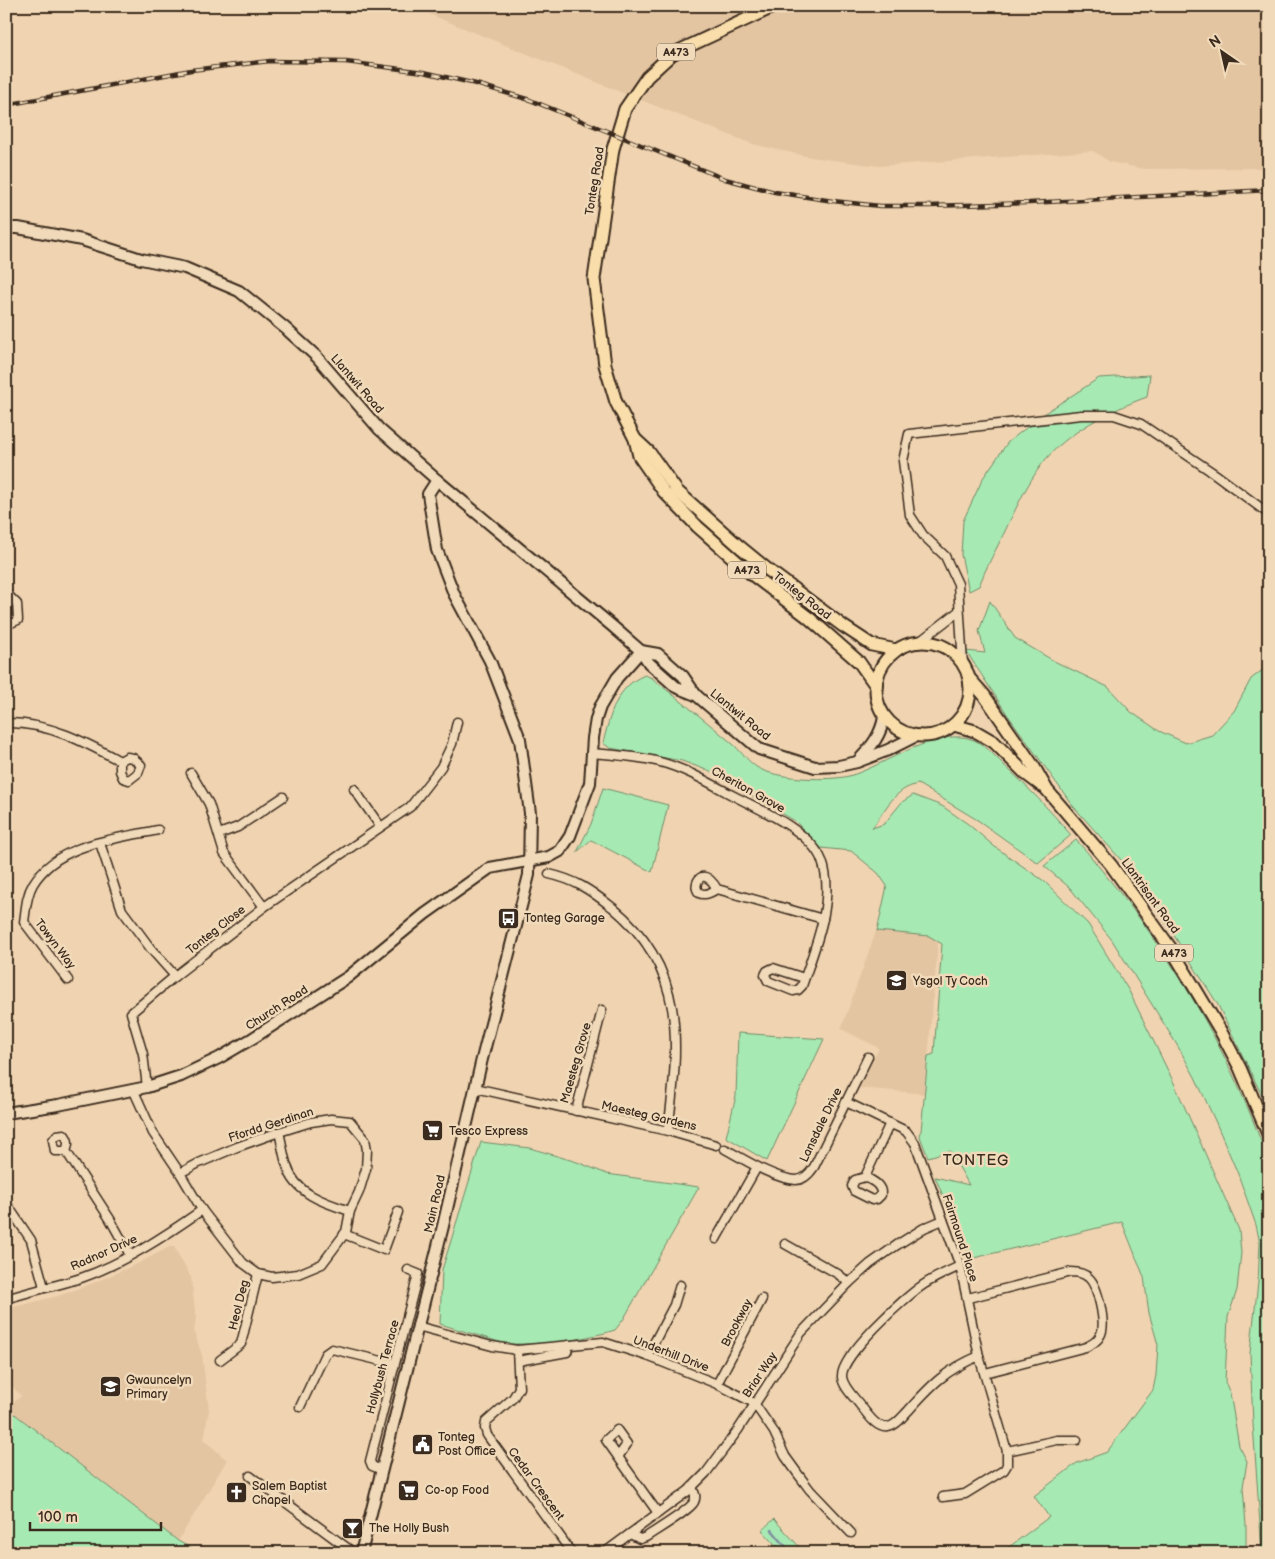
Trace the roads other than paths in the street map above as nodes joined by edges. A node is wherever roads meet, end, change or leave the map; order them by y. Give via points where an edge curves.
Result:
1 (775, 6) edge
2 (6, 228) edge
3 (635, 439) junction
4 (437, 480) junction
5 (1269, 514) edge
6 (6, 594) edge
7 (959, 611) junction
8 (6, 626) edge
9 (919, 642) junction
10 (896, 650) junction
11 (641, 651) junction
12 (963, 665) junction
13 (969, 678) junction
14 (876, 686) junction
15 (884, 717) junction
16 (457, 722) dead end
17 (6, 723) edge
18 (954, 724) junction
19 (916, 736) junction
20 (592, 753) junction
21 (120, 761) dead end
22 (856, 762) junction
23 (191, 773) dead end
24 (354, 788) dead end
25 (1047, 790) junction
26 (283, 796) dead end
27 (380, 826) junction
28 (158, 830) dead end
29 (219, 834) junction
30 (100, 842) junction
31 (530, 861) junction
32 (549, 874) dead end
33 (717, 889) dead end
34 (264, 907) junction
35 (823, 919) junction
36 (175, 976) junction
37 (804, 978) junction
38 (68, 980) dead end
39 (602, 1010) dead end
40 (868, 1056) dead end
41 (147, 1087) junction
42 (475, 1088) junction
43 (133, 1090) junction
44 (846, 1102) junction
45 (576, 1111) junction
46 (6, 1113) edge
47 (890, 1123) junction
48 (668, 1131) junction
49 (279, 1132) junction
50 (1269, 1136) edge
51 (716, 1144) dead end
52 (725, 1149) dead end
53 (66, 1151) dead end
54 (757, 1167) junction
55 (180, 1173) junction
56 (865, 1177) dead end
57 (6, 1203) edge
58 (202, 1210) junction
59 (350, 1211) junction
60 (398, 1212) dead end
61 (944, 1220) junction
62 (344, 1234) junction
63 (716, 1239) dead end
64 (785, 1244) dead end
65 (130, 1255) junction
66 (960, 1266) junction
67 (408, 1270) dead end
68 (258, 1274) junction
69 (849, 1283) junction
70 (680, 1286) dead end
71 (44, 1287) junction
72 (968, 1298) junction
73 (6, 1299) edge
74 (762, 1300) dead end
75 (417, 1326) junction
76 (569, 1345) junction
77 (517, 1350) junction
78 (647, 1356) junction
79 (979, 1356) junction
80 (220, 1360) dead end
81 (518, 1361) junction
82 (394, 1364) junction
83 (984, 1372) junction
84 (718, 1384) junction
85 (754, 1403) junction
86 (300, 1407) dead end
87 (1077, 1440) dead end
88 (1007, 1452) junction
89 (618, 1458) dead end
90 (382, 1470) junction
91 (250, 1476) dead end
92 (692, 1487) junction
93 (943, 1497) dead end
94 (658, 1513) junction
95 (851, 1533) dead end
96 (630, 1534) junction
97 (354, 1553) edge
98 (361, 1553) edge
99 (572, 1553) edge
100 (604, 1553) edge

1 - 3 main road, Tonteg Road / A473 via 672,54 647,77 625,109 613,149 594,279 605,365 616,402
2 - 4 main road, Llantwit Road via 82,240 185,268 239,291 317,357 379,429
3 - 10 main road, Tonteg Road / A473 via 649,452 677,491 760,564 872,645
3 - 14 main road, Tonteg Road / A473 via 639,456 664,492 698,527 750,573 809,618 858,662
4 - 11 main road, Llantwit Road
4 - 31 main road, Main Road via 428,494 437,550 454,594 490,661 520,739 530,813
5 - 7 street via 1142,424 1114,415 1082,415 909,434 903,460 910,516 923,535 945,556 958,584
6 - 8 street via 16,604 18,620
7 - 9 street
7 - 12 street
9 - 10 main road
9 - 12 main road via 943,646
10 - 14 main road via 879,672
11 - 20 main road via 617,678 600,707
11 - 22 main road, Llantwit Road via 658,654 683,676 696,695 759,750 815,767
12 - 13 main road
13 - 18 main road via 968,703
13 - 25 main road, Llantrisant Road / A473 via 984,695
14 - 15 main road via 876,697
15 - 19 main road via 898,730
15 - 22 main road via 873,745
16 - 27 street, Tonteg Close via 452,744 441,766 410,807
17 - 21 street via 41,726
18 - 19 main road via 937,734
18 - 25 main road, Llantrisant Road / A473 via 994,742
19 - 22 main road, Llantwit Road
20 - 31 main road via 590,783 570,836 560,850
20 - 35 street, Cheriton Grove via 649,759 686,770 784,822 810,843 822,862 826,891
23 - 29 street via 210,804
24 - 27 street
25 - 50 main road, Llantrisant Road / A473 via 1112,865 1172,950 1240,1068
26 - 29 street via 238,827
27 - 34 street, Tonteg Close
28 - 30 street, Towyn Way
29 - 34 street via 224,853
30 - 36 street via 122,910 150,949
30 - 38 street, Towyn Way via 69,852 55,861 32,885 27,900 24,922
31 - 41 main road, Church Road via 490,868 425,914 348,977 253,1038 181,1076
31 - 42 main road, Main Road
32 - 48 street via 566,878 591,891 619,913 638,932 666,980 672,1010 675,1065
33 - 35 street
34 - 36 street, Tonteg Close
35 - 37 street, Cheriton Grove
36 - 41 street, Tonteg Close via 131,1013
37 - 37 street via 773,968 765,975 768,981 792,991 800,988
39 - 45 street, Maesteg Grove
40 - 44 street, Lansdale Drive
41 - 43 main road, Church Road
42 - 45 street, Maesteg Grove
42 - 75 main road, Main Road
43 - 46 main road, Church Road
43 - 55 street via 153,1133
44 - 47 street, Fairmound Place
44 - 54 street, Lansdale Drive via 814,1167 804,1178 788,1178
45 - 48 street, Maesteg Gardens
47 - 56 street
47 - 61 street, Fairmound Place via 912,1136
48 - 51 street, Maesteg Gardens
49 - 55 street, Ffordd Gerdinan
49 - 59 street via 287,1168 299,1188
49 - 59 street, Ffordd Gerdinan via 311,1122 350,1121 365,1139 367,1150 366,1168
52 - 54 street, Lansdale Drive
53 - 65 street
54 - 63 street
55 - 58 street
57 - 71 street via 31,1240
58 - 65 street, Radnor Drive via 172,1232
58 - 68 street via 243,1263
59 - 62 street, Ffordd Gerdinan
60 - 62 street via 384,1250
61 - 66 street, Fairmound Place
61 - 69 street, Briar Way via 897,1245
62 - 68 street, Ffordd Gerdinan via 322,1264 298,1274 272,1277
64 - 69 street
65 - 71 street, Radnor Drive via 81,1278
66 - 72 street, Fairmound Place
66 - 79 street via 922,1286 886,1316 849,1358 842,1378 845,1387 875,1422 886,1428 900,1420 944,1374
67 - 82 street, Hollybush Terrace via 418,1274
68 - 80 street, Heol Deg via 241,1344
69 - 85 street, Briar Way via 801,1333
70 - 78 street via 674,1305
71 - 73 street, Radnor Drive
72 - 79 street, Fairmound Place
72 - 83 street via 1071,1272 1090,1278 1096,1288 1103,1326 1094,1343
74 - 84 street, Brookway
75 - 77 street, Underhill Drive
75 - 90 main road, Main Road
76 - 77 street, Underhill Drive
76 - 78 street, Underhill Drive via 603,1342
76 - 81 street via 568,1352
77 - 81 street, Cedar Crescent
78 - 84 street, Underhill Drive
79 - 83 street, Fairmound Place
81 - 99 street, Cedar Crescent via 519,1388 513,1398 486,1422 485,1428
82 - 86 street via 332,1349 326,1354
82 - 90 street, Hollybush Terrace via 370,1461 372,1466
83 - 88 street, Fairmound Place
84 - 85 street, Underhill Drive
85 - 92 street, Briar Way via 738,1430
85 - 95 street, Underhill Drive via 806,1485
87 - 88 street via 1057,1440
88 - 93 street via 1004,1470 965,1494
89 - 94 street
90 - 98 main road, Main Road
91 - 97 street
92 - 94 street, Briar Way
92 - 96 street via 695,1501 688,1508 646,1537
94 - 96 street, Briar Way
96 - 100 street, Briar Way

